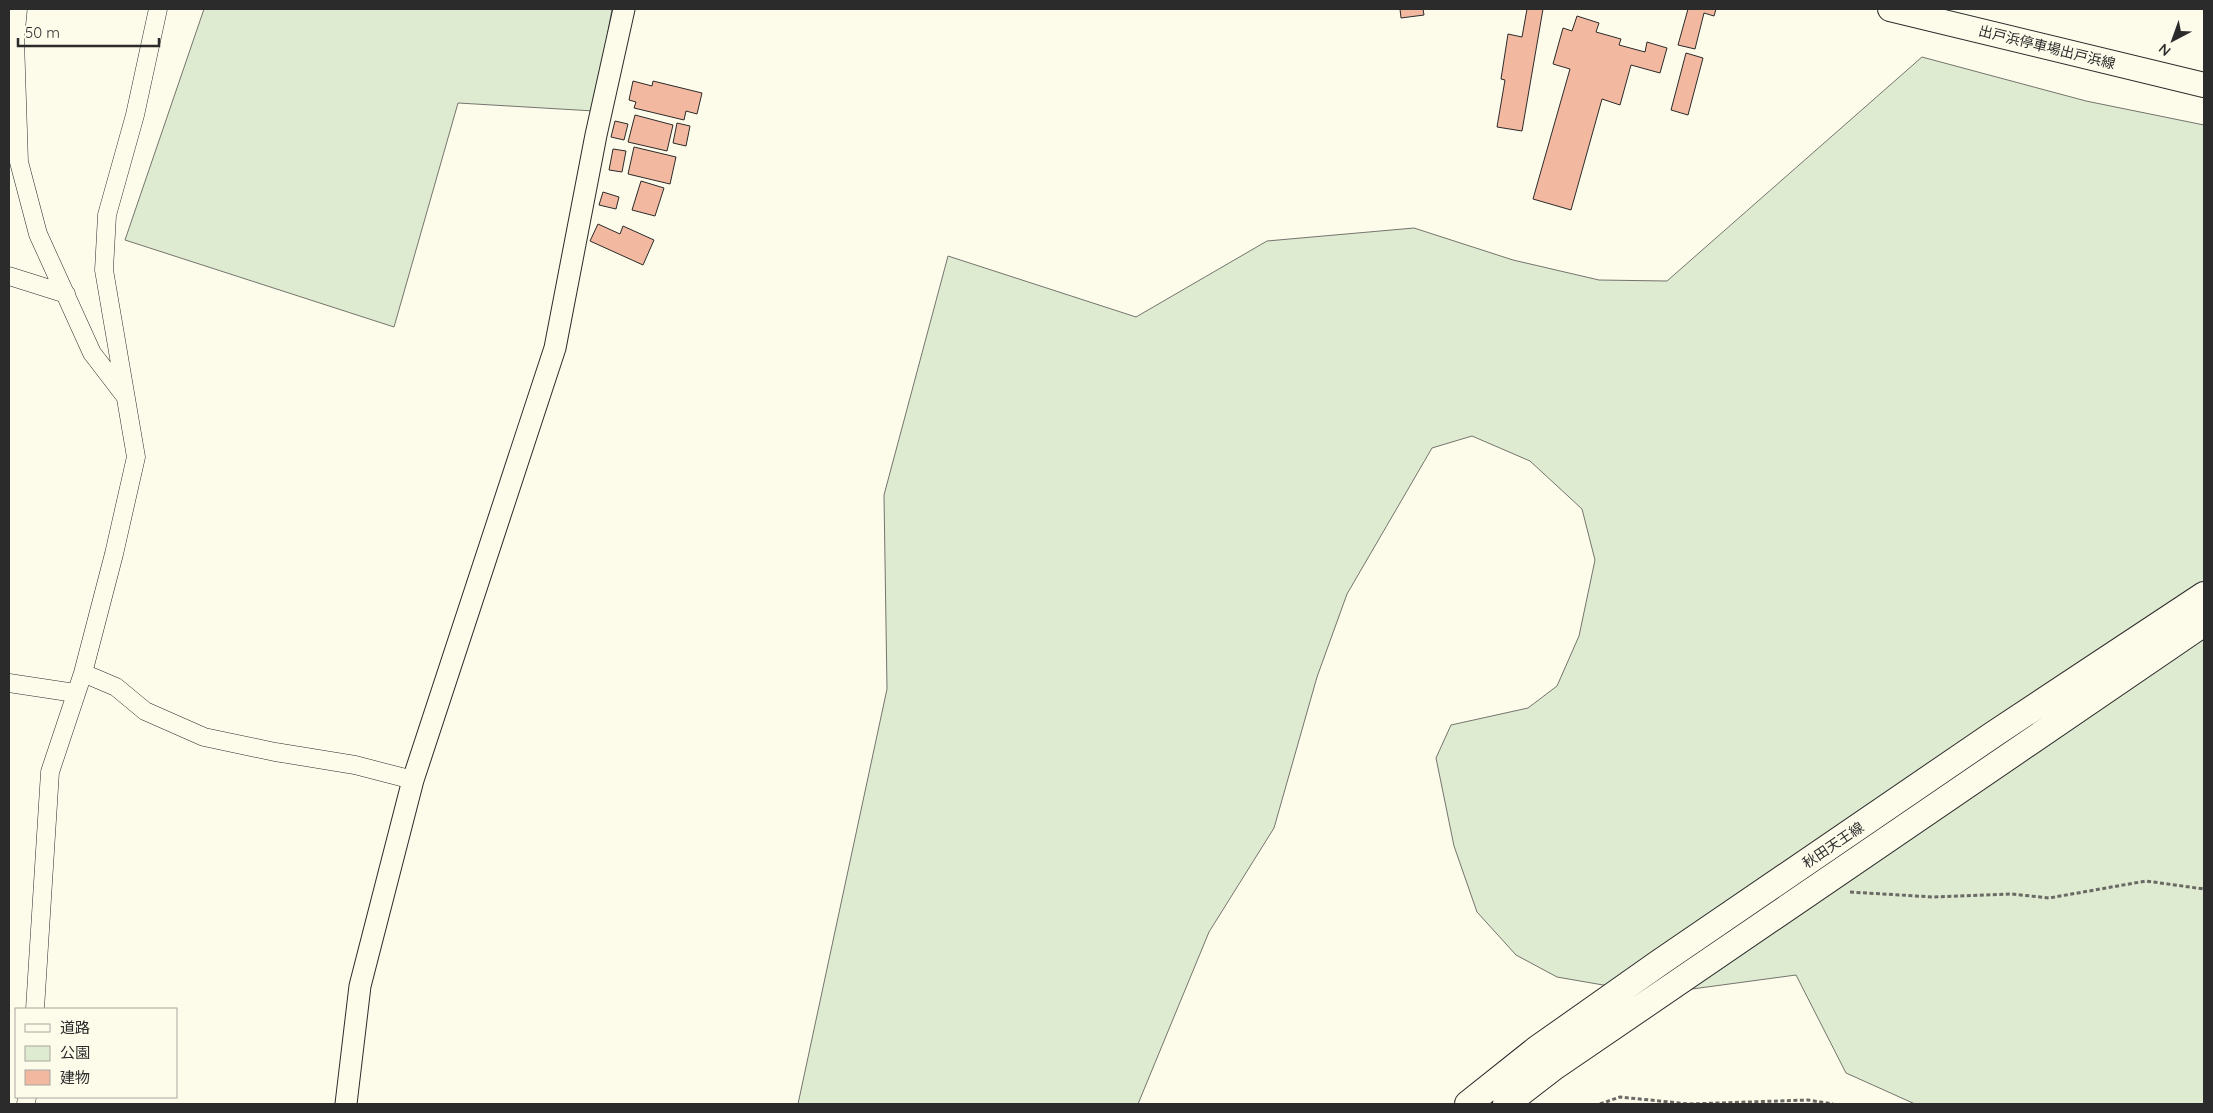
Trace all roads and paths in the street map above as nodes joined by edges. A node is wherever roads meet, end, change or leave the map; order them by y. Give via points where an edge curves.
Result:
1 (18, 9) edge
2 (158, 9) edge
3 (624, 9) edge
4 (1890, 9) edge
5 (2204, 85) edge
6 (9, 276) edge
7 (66, 294) junction
8 (126, 399) junction
9 (2204, 595) edge
10 (2204, 623) edge
11 (83, 673) junction
12 (9, 683) edge
13 (75, 693) junction
14 (413, 780) junction
15 (1825, 881) junction
16 (2204, 889) edge
17 (35, 1008) edge
18 (346, 1104) edge
19 (1468, 1104) edge
20 (1506, 1104) edge
21 (1600, 1104) edge
22 (1833, 1104) edge

1 - 7 street via 15,40 19,162 38,234
2 - 8 street via 135,115 107,215 104,270
3 - 14 street via 555,348
4 - 5 main road, 出戸浜停車場出戸浜線
6 - 7 street
7 - 8 street via 92,353
8 - 11 street via 136,457
9 - 19 main road, 秋田天王線 via 1994,734 1537,1048
10 - 15 main road, 秋田天王線
11 - 13 street
11 - 14 street via 116,687 145,711 204,737 355,764
12 - 13 street
13 - 17 street via 50,772
14 - 18 street via 360,986
15 - 16 path via 1847,891 1933,897 2012,894 2049,898 2146,881
15 - 20 main road, 秋田天王線 via 1554,1067
21 - 22 path via 1620,1097 1689,1104 1808,1100

